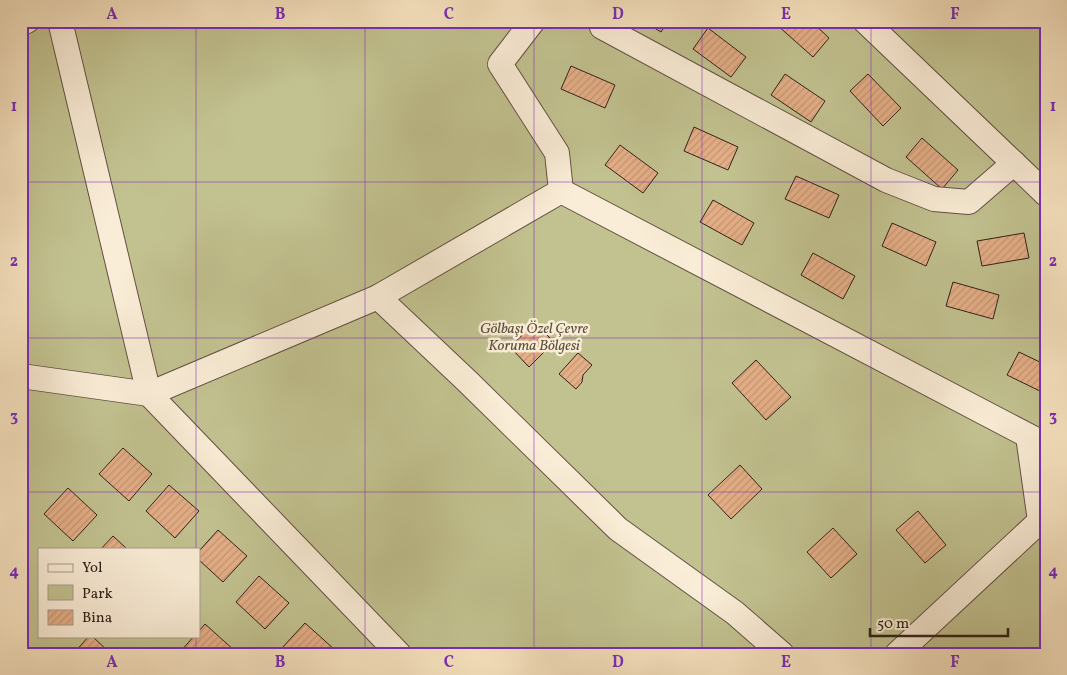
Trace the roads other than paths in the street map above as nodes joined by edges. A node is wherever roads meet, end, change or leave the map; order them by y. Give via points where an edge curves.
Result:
1 (27, 21) edge
2 (60, 21) edge
3 (533, 21) edge
4 (865, 21) edge
5 (21, 22) edge
6 (602, 27) dead end
7 (1014, 163) junction
8 (560, 191) junction
9 (1046, 194) edge
10 (378, 298) junction
11 (21, 376) edge
12 (149, 394) junction
13 (1037, 440) edge
14 (399, 654) edge
15 (782, 654) edge
16 (897, 654) edge

1 - 5 street
2 - 12 street
3 - 8 street via 500,64 557,153
4 - 7 street
6 - 7 street via 886,180 934,199 969,202
7 - 9 street
8 - 10 street
8 - 13 street
10 - 12 street
10 - 15 street via 618,529 735,613
11 - 12 street
12 - 14 street
13 - 16 street via 1040,521

